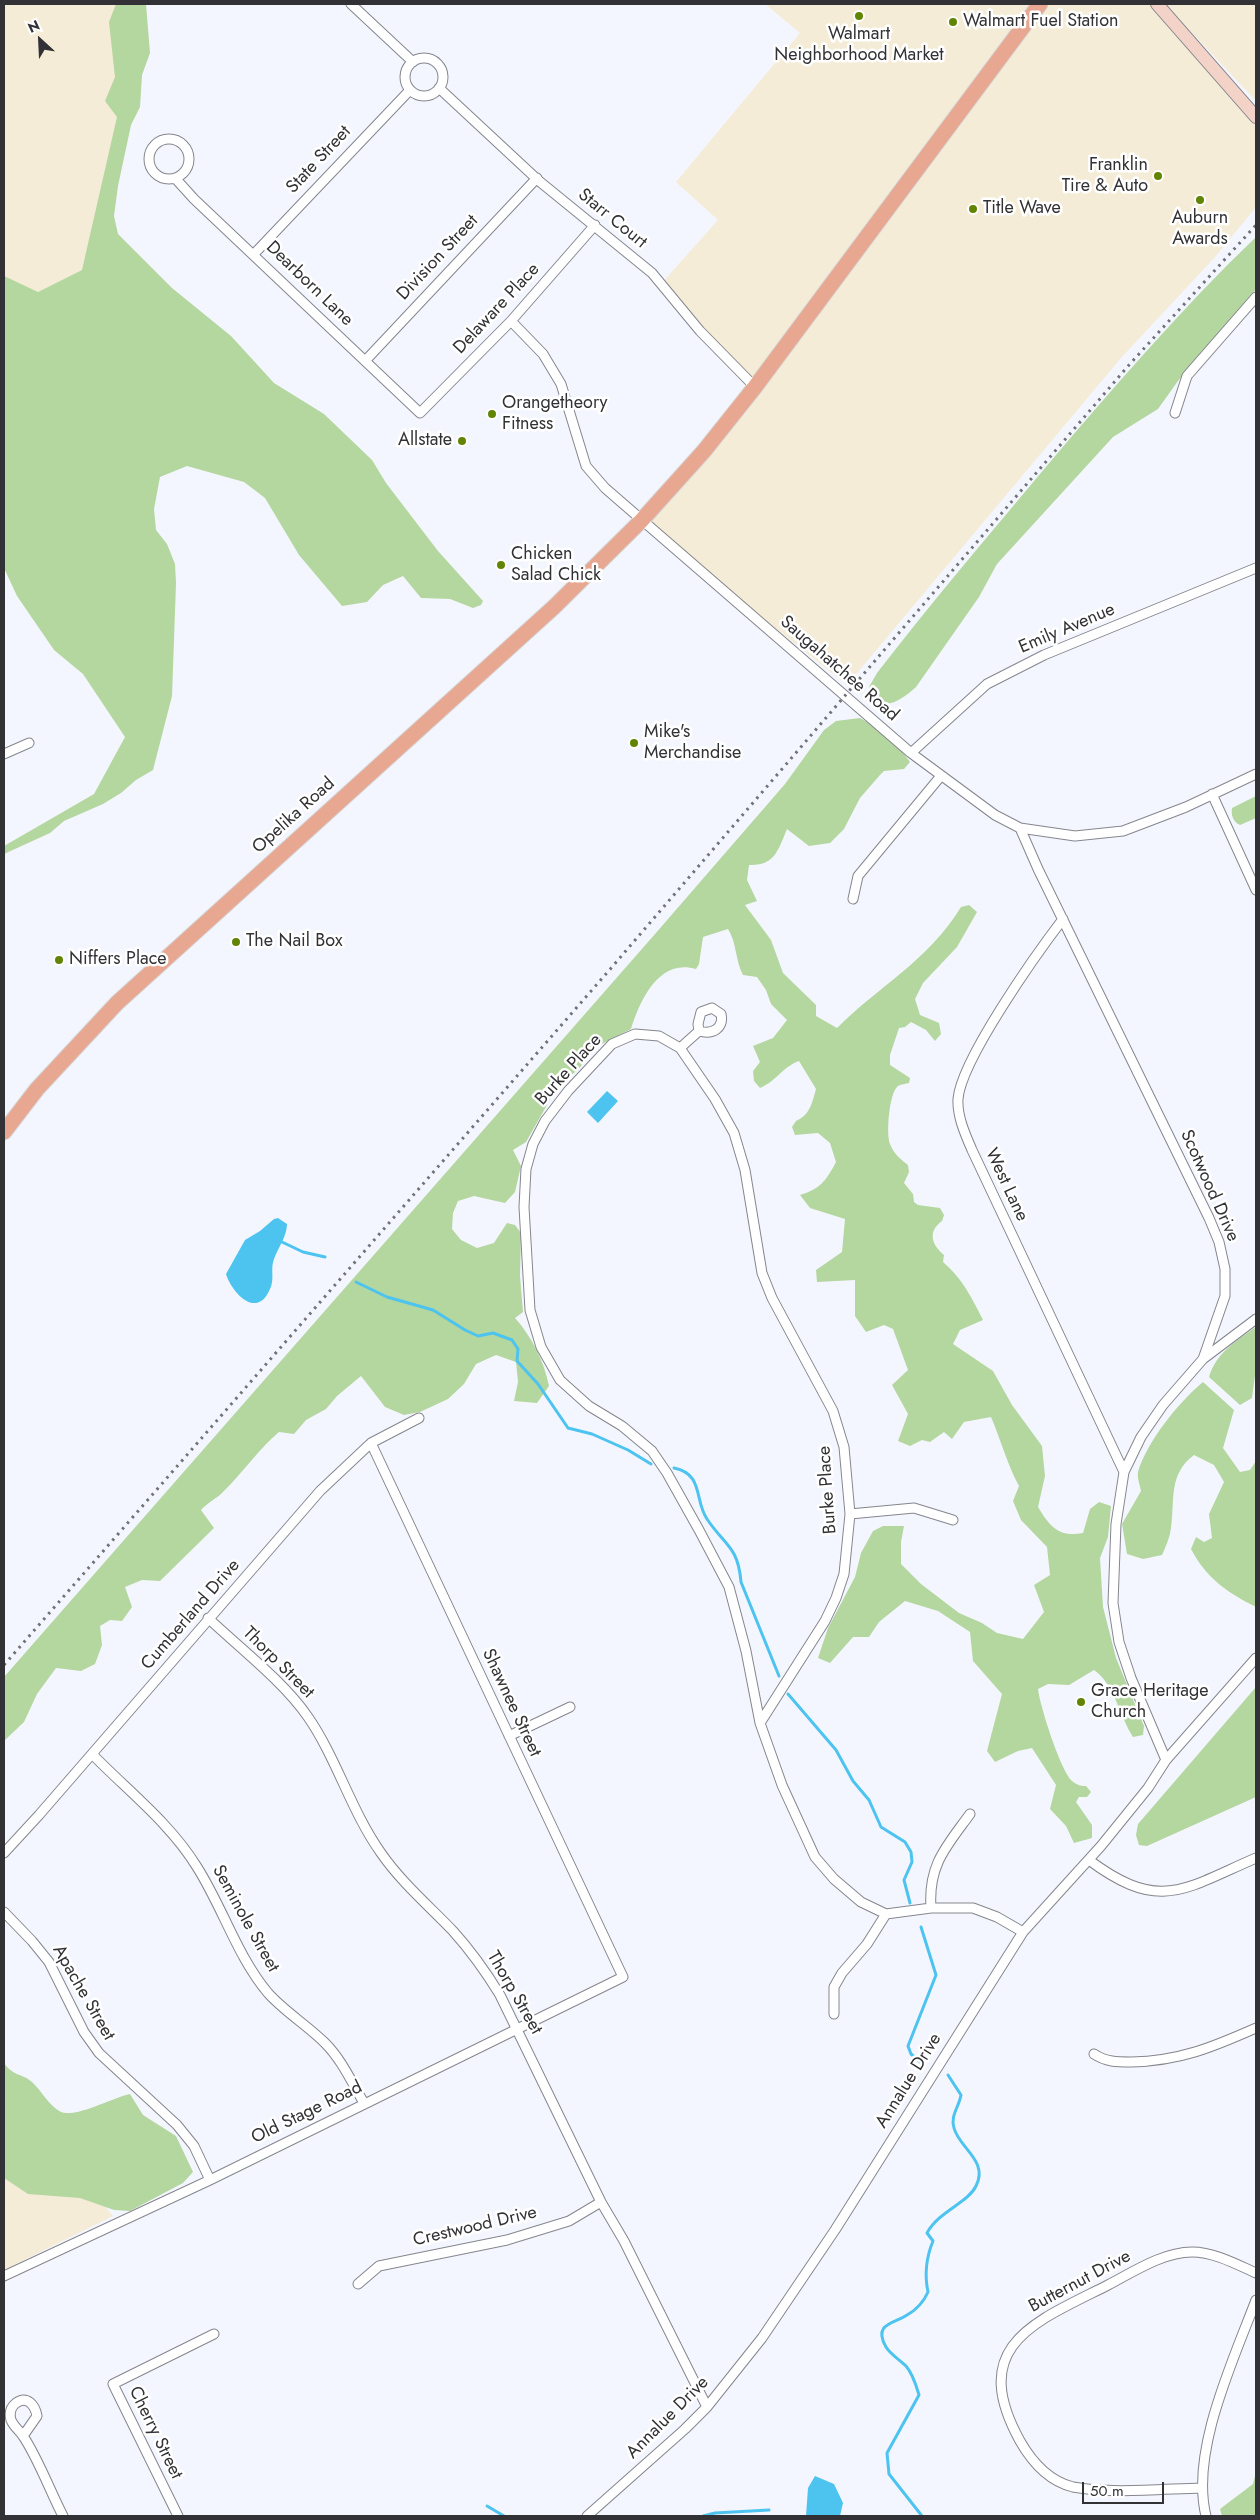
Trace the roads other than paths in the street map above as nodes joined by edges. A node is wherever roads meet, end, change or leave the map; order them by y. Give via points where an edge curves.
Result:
1 (351, 4) edge
2 (1040, 4) edge
3 (1157, 4) edge
4 (412, 62) junction
5 (439, 88) junction
6 (410, 90) junction
7 (1256, 117) edge
8 (176, 178) junction
9 (537, 178) junction
10 (595, 226) junction
11 (254, 254) junction
12 (1256, 297) edge
13 (511, 321) junction
14 (365, 361) junction
15 (755, 386) junction
16 (420, 413) joint
17 (1175, 413) dead end
18 (641, 521) junction
19 (1256, 568) edge
20 (29, 743) dead end
21 (911, 753) junction
22 (4, 754) edge
23 (1256, 774) edge
24 (940, 777) junction
25 (1212, 794) junction
26 (1020, 828) junction
27 (1256, 890) edge
28 (853, 899) dead end
29 (1063, 919) junction
30 (700, 1031) dead end
31 (680, 1048) junction
32 (4, 1132) edge
33 (1256, 1319) edge
34 (1203, 1359) junction
35 (419, 1418) dead end
36 (370, 1443) junction
37 (1124, 1472) junction
38 (850, 1514) junction
39 (953, 1520) dead end
40 (208, 1618) junction
41 (1256, 1658) edge
42 (570, 1706) dead end
43 (760, 1723) junction
44 (509, 1736) junction
45 (92, 1754) junction
46 (1166, 1760) junction
47 (970, 1814) dead end
48 (4, 1853) edge
49 (1256, 1858) edge
50 (1089, 1860) junction
51 (931, 1908) junction
52 (4, 1912) edge
53 (886, 1914) junction
54 (1023, 1932) junction
55 (624, 1977) joint
56 (834, 2014) dead end
57 (1256, 2028) edge
58 (517, 2030) junction
59 (1094, 2054) dead end
60 (364, 2103) junction
61 (210, 2180) junction
62 (601, 2202) junction
63 (1256, 2273) edge
64 (4, 2276) edge
65 (358, 2284) dead end
66 (1256, 2300) edge
67 (214, 2334) dead end
68 (707, 2407) junction
69 (23, 2436) dead end
70 (1201, 2488) junction
71 (62, 2516) edge
72 (178, 2516) edge
73 (586, 2516) edge
74 (1206, 2516) edge

1 - 4 street
2 - 15 main road, Opelika Road
3 - 7 main road
4 - 5 street via 422,58 437,63 443,78
4 - 6 street via 405,78
5 - 6 street via 425,96
5 - 9 street, Starr Court
6 - 11 street, State Street
8 - 8 street via 186,170 187,150 177,140 163,140 152,148 150,166 157,176
8 - 11 street, Dearborn Lane
9 - 10 street, Starr Court
9 - 14 street, Division Street
10 - 13 street, Delaware Place
10 - 15 street, Starr Court via 652,273 700,330
11 - 14 street, Dearborn Lane
12 - 17 street via 1187,376
13 - 16 street, Delaware Place
13 - 18 street, Saugahatchee Road via 543,354 561,384 586,466
14 - 16 street, Dearborn Lane
15 - 18 main road, Opelika Road via 704,451
18 - 21 street, Saugahatchee Road
18 - 32 main road, Opelika Road via 561,601 118,1003 56,1067
19 - 21 street, Emily Avenue via 1044,655 987,684
20 - 22 street
21 - 24 street, Saugahatchee Road
23 - 25 street, Saugahatchee Road
24 - 26 street, Saugahatchee Road
24 - 28 street via 858,876
25 - 26 street, Saugahatchee Road via 1156,820 1123,831 1075,836
25 - 27 street
26 - 29 street, Scotwood Drive
29 - 34 street, Scotwood Drive via 1219,1242 1226,1269 1225,1296
29 - 37 street, West Lane via 990,1028 964,1074 958,1099 962,1125 972,1150
30 - 31 street
31 - 38 street, Burke Place via 715,1099 739,1145 762,1274 833,1411 844,1448
31 - 43 street, Burke Place via 660,1036 647,1034 623,1038 612,1044 568,1090 544,1121 526,1169 524,1207 530,1310 541,1347 560,1380 589,1406 622,1426 652,1452 699,1530 729,1587
33 - 34 street
34 - 37 street, Scotwood Drive via 1163,1405 1141,1437
35 - 36 street, Cumberland Drive
36 - 40 street, Cumberland Drive via 320,1491
36 - 44 street, Shawnee Street
37 - 46 street, Scotwood Drive via 1113,1564 1114,1613 1119,1642 1131,1678
38 - 39 street via 914,1508
38 - 43 street, Burke Place via 844,1574 836,1598 825,1621
40 - 45 street, Cumberland Drive
40 - 58 street, Thorp Street via 308,1716 382,1854 475,1958 500,1995
41 - 46 street, Annalue Drive
42 - 44 street
43 - 53 street, Burke Place via 782,1785 815,1857 834,1879 862,1902
44 - 55 street, Shawnee Street
45 - 48 street, Cumberland Drive
45 - 60 street, Seminole Street via 176,1836 268,1993 326,2044
46 - 50 street, Annalue Drive via 1148,1788
47 - 51 street via 943,1851 932,1875
49 - 50 street via 1192,1886 1158,1892 1120,1882
50 - 54 street, Annalue Drive
51 - 53 street
51 - 54 street via 973,1908
52 - 61 street, Apache Street via 48,1962 99,2054 194,2146
53 - 56 street via 834,1987
54 - 68 street, Annalue Drive via 835,2230 762,2338
55 - 58 street, Old Stage Road
57 - 59 street via 1198,2053 1172,2059 1111,2062
58 - 60 street, Old Stage Road
58 - 62 street, Thorp Street
60 - 61 street, Old Stage Road
61 - 64 street, Old Stage Road
62 - 65 street, Crestwood Drive via 569,2221 507,2240 379,2266
62 - 68 street, Thorp Street via 624,2241
63 - 70 street, Butternut Drive via 1210,2255 1180,2253 1144,2266 1040,2319 1019,2336 1002,2367 1002,2392 1016,2431 1031,2460 1049,2477 1072,2486 1110,2489
66 - 70 street via 1209,2434
67 - 72 street, Cherry Street via 113,2384
68 - 73 street, Annalue Drive
69 - 71 street
70 - 74 street

